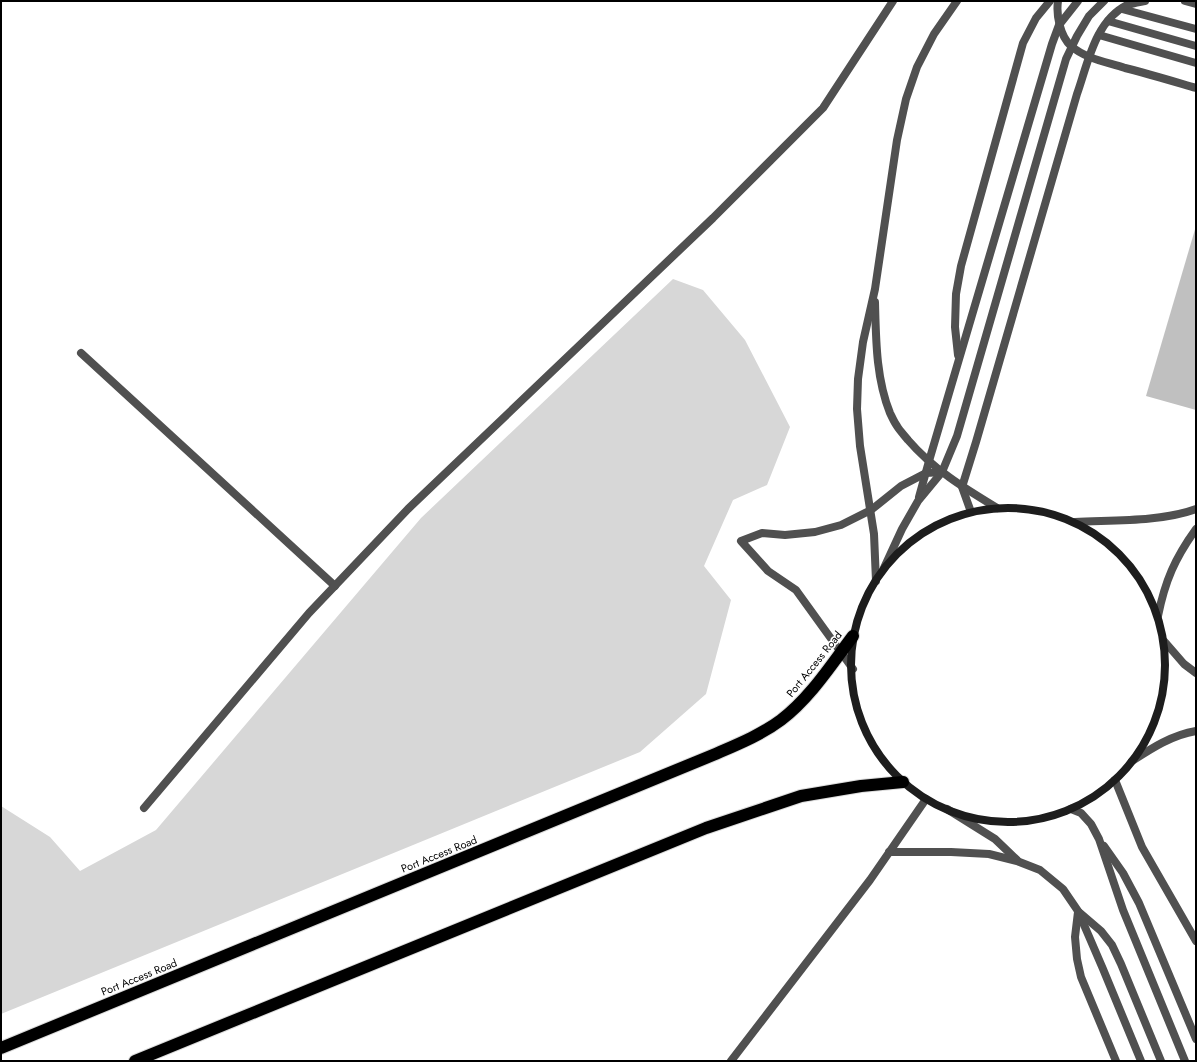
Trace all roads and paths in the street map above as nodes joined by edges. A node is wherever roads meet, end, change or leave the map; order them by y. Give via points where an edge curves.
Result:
1 (893, 1) edge
2 (957, 1) edge
3 (1050, 1) edge
4 (1058, 1) edge
5 (1078, 1) edge
6 (1104, 1) edge
7 (1145, 1) edge
8 (1185, 1) edge
9 (1196, 4) edge
10 (1122, 9) junction
11 (1108, 21) junction
12 (1059, 25) junction
13 (1196, 30) edge
14 (1099, 35) junction
15 (1196, 46) edge
16 (1072, 47) junction
17 (1090, 57) junction
18 (1196, 63) edge
19 (1196, 88) edge
20 (875, 289) junction
21 (81, 353) dead end
22 (959, 360) junction
23 (929, 461) junction
24 (942, 472) junction
25 (926, 473) junction
26 (962, 487) junction
27 (918, 501) junction
28 (997, 508) junction
29 (1196, 509) edge
30 (871, 510) junction
31 (972, 512) junction
32 (1075, 522) junction
33 (1196, 529) edge
34 (884, 568) junction
35 (876, 581) junction
36 (334, 586) junction
37 (1158, 616) junction
38 (853, 636) junction
39 (1164, 641) junction
40 (840, 652) junction
41 (853, 669) junction
42 (1196, 673) edge
43 (1196, 731) edge
44 (1182, 735) junction
45 (1196, 735) edge
46 (1132, 761) junction
47 (1115, 780) junction
48 (904, 782) junction
49 (926, 799) junction
50 (144, 808) dead end
51 (947, 809) junction
52 (1071, 809) junction
53 (1099, 839) junction
54 (889, 852) junction
55 (1017, 861) junction
56 (1078, 912) junction
57 (1196, 941) edge
58 (1196, 1039) edge
59 (1, 1048) edge
60 (135, 1061) edge
61 (731, 1061) edge
62 (1116, 1061) edge
63 (1141, 1061) edge
64 (1161, 1061) edge
65 (1185, 1061) edge

1 - 36 lane via 823,108 714,218 408,509
2 - 20 lane via 934,34 917,67 906,99 897,140
3 - 22 lane via 1036,18 1023,43 961,266 956,294 955,327
4 - 12 lane via 1056,8
5 - 12 lane
6 - 16 lane via 1089,16
7 - 10 lane
8 - 9 lane
10 - 11 lane
10 - 13 lane
11 - 14 lane
11 - 15 lane
12 - 16 lane via 1065,40
12 - 22 lane
14 - 17 lane
14 - 18 lane
16 - 17 lane
16 - 24 lane via 1057,88 957,436
17 - 19 lane
17 - 26 lane
20 - 23 lane via 876,343 884,398 896,426
20 - 30 lane via 863,342 857,409 860,446
21 - 36 lane
22 - 23 lane
23 - 24 lane
23 - 25 lane
24 - 25 lane
24 - 26 lane
24 - 27 lane
25 - 27 lane
25 - 30 lane via 901,486
26 - 28 lane
26 - 31 lane
27 - 34 lane
28 - 31 street
28 - 32 street via 1037,510
29 - 32 lane via 1164,517
30 - 35 lane
30 - 40 lane via 841,525 815,532 785,535 762,533 741,541 768,572 796,590
31 - 34 street via 938,524 909,543
32 - 37 street via 1116,550 1140,578
33 - 37 lane via 1171,570
34 - 35 street
35 - 38 street via 864,600
36 - 50 lane
37 - 39 street
38 - 40 highway, Port Access Road
38 - 41 street
39 - 42 lane via 1184,664
39 - 46 street via 1165,684 1154,725
40 - 41 lane
40 - 59 highway, Port Access Road via 799,705 754,737
41 - 48 street via 852,689 870,740
43 - 44 lane
44 - 45 lane
44 - 46 lane via 1155,746
46 - 47 street
47 - 52 street
47 - 57 lane via 1142,847
48 - 49 street
48 - 60 highway via 801,796 706,828
49 - 51 street
49 - 54 lane
51 - 52 street via 988,820 1030,820
51 - 55 lane via 995,839
52 - 53 lane via 1081,813
53 - 58 lane via 1123,873 1139,903
53 - 65 lane via 1123,910
54 - 55 lane via 989,854
54 - 61 lane
55 - 56 lane via 1040,870 1063,889
56 - 62 lane via 1075,937 1081,977
56 - 63 lane
56 - 64 lane via 1101,931 1112,945

